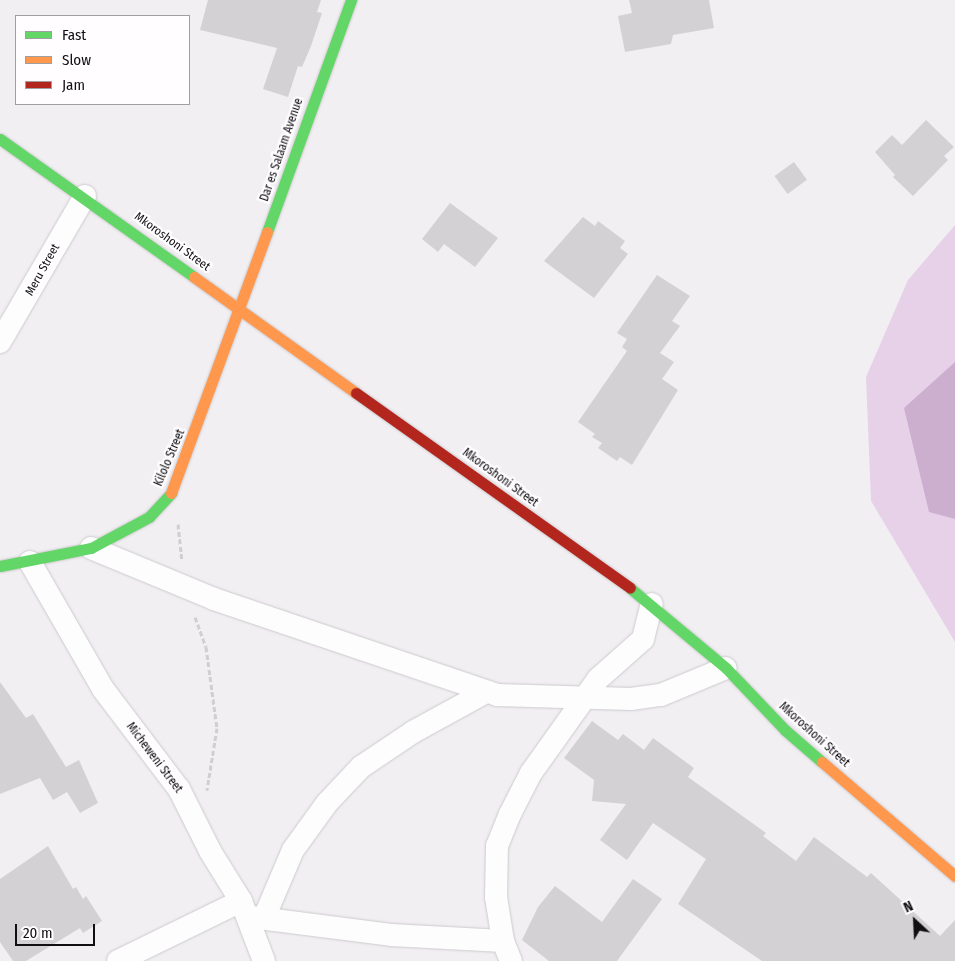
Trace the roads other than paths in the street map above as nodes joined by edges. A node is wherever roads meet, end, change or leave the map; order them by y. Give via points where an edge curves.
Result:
1 (351, 0) edge
2 (0, 139) edge
3 (85, 196) junction
4 (242, 309) junction
5 (0, 342) edge
6 (91, 548) junction
7 (30, 562) junction
8 (0, 566) edge
9 (652, 604) junction
10 (726, 668) junction
11 (486, 692) junction
12 (584, 699) junction
13 (955, 876) edge
14 (251, 912) junction
15 (507, 951) edge
16 (118, 961) edge
17 (264, 961) edge

1 - 4 street, Dar es Salaam Avenue
2 - 3 street, Mkoroshoni Street
3 - 4 street, Mkoroshoni Street
3 - 5 street, Meru Street
4 - 6 street, Kilolo Street via 175,488 149,518
4 - 9 street, Mkoroshoni Street
6 - 7 street, Kilolo Street
6 - 11 street via 184,588
7 - 8 street, Kilolo Street
7 - 14 street, Micheweni Street via 103,689 179,789 210,851
9 - 10 street, Mkoroshoni Street
9 - 12 street via 643,639 598,679
10 - 12 street via 661,695
10 - 13 street, Mkoroshoni Street via 785,730
11 - 12 street
11 - 14 street via 413,732 361,767 327,803
12 - 15 street via 531,773 497,846 496,897
14 - 15 street via 391,936
14 - 16 street
14 - 17 street, Micheweni Street

